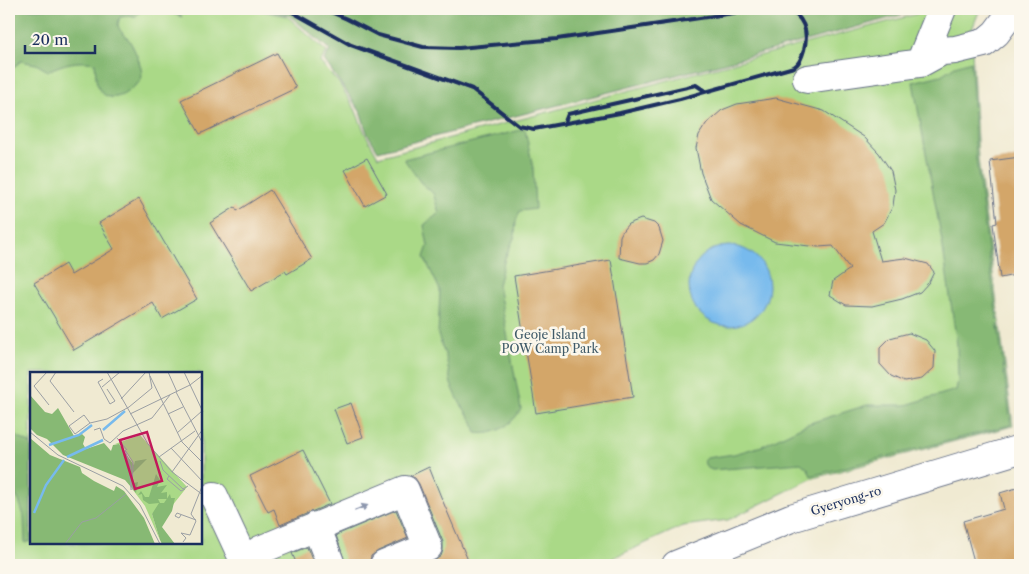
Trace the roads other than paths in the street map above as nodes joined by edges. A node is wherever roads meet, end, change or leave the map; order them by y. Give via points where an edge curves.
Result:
1 (942, 9) edge
2 (1019, 9) edge
3 (920, 63) junction
4 (807, 79) dead end
5 (1020, 449) edge
6 (214, 496) dead end
7 (316, 526) junction
8 (247, 565) edge
9 (332, 565) edge
10 (384, 565) edge
11 (676, 565) edge

1 - 3 street
2 - 3 street via 984,43 942,51
3 - 4 street
5 - 11 street, Gyeryong-ro via 791,518
6 - 8 street
7 - 8 street via 255,553
7 - 9 street
7 -> 10 street via 405,490 428,547

